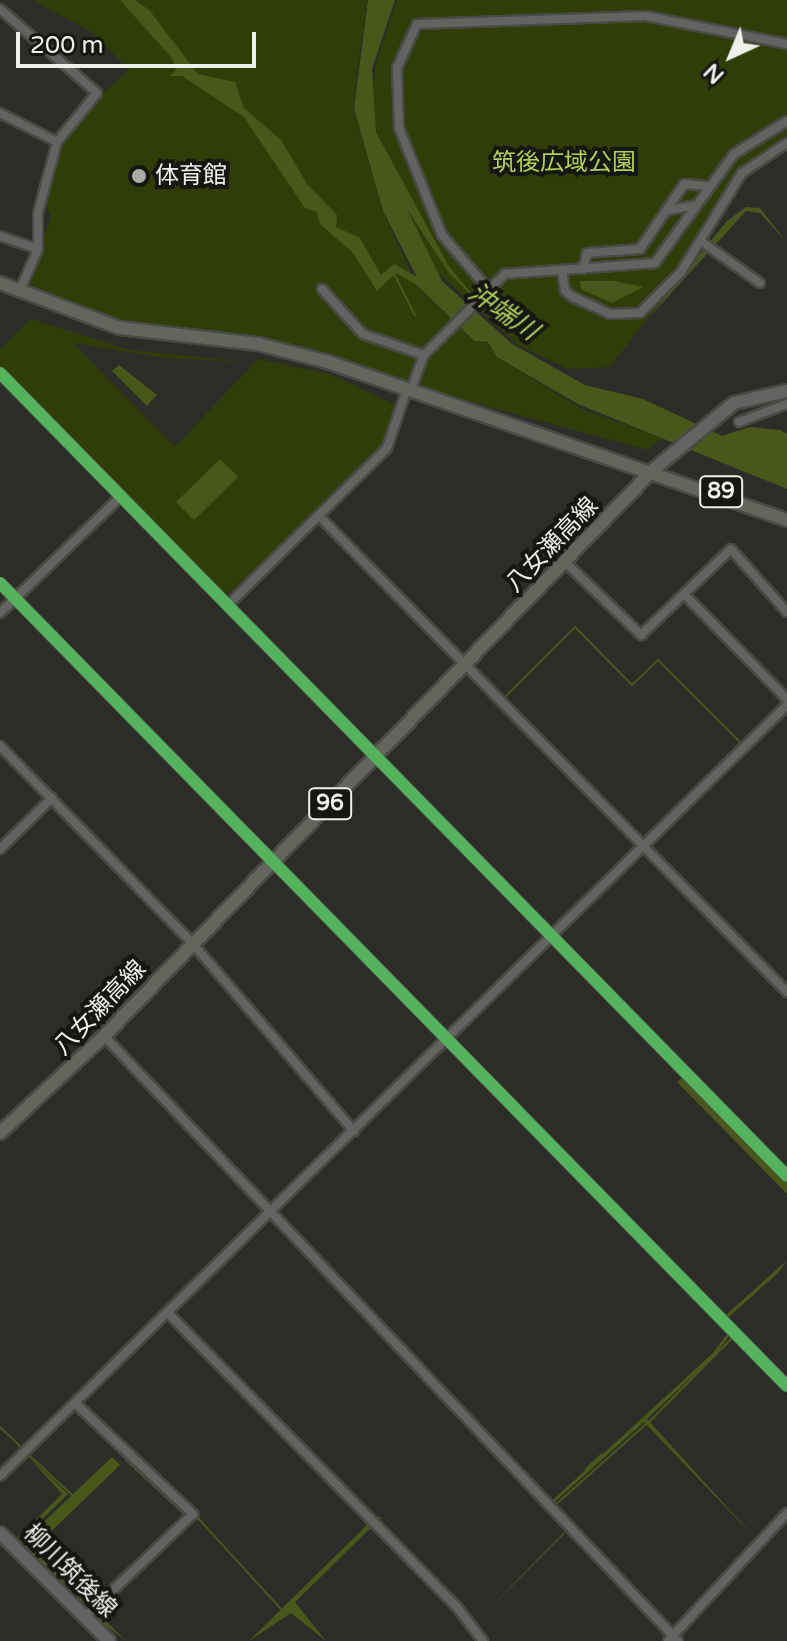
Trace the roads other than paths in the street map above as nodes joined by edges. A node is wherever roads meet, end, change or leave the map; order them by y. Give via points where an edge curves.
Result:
1 (0, 9) edge
2 (787, 44) edge
3 (0, 113) edge
4 (787, 121) edge
5 (57, 142) junction
6 (787, 143) edge
7 (709, 186) junction
8 (696, 205) junction
9 (668, 210) junction
10 (0, 236) edge
11 (651, 238) junction
12 (702, 242) junction
13 (38, 249) junction
14 (665, 253) junction
15 (583, 269) junction
16 (562, 270) junction
17 (0, 283) edge
18 (760, 283) dead end
19 (322, 289) dead end
20 (488, 289) junction
21 (20, 290) junction
22 (424, 355) junction
23 (0, 373) edge
24 (409, 389) junction
25 (781, 391) edge
26 (787, 403) edge
27 (739, 422) dead end
28 (653, 470) junction
29 (121, 496) junction
30 (319, 516) junction
31 (787, 520) edge
32 (567, 564) junction
33 (0, 583) edge
34 (684, 594) junction
35 (15, 598) junction
36 (228, 605) junction
37 (787, 612) edge
38 (0, 613) edge
39 (465, 665) junction
40 (787, 702) edge
41 (0, 746) edge
42 (377, 755) junction
43 (52, 798) junction
44 (644, 845) junction
45 (0, 849) edge
46 (274, 862) junction
47 (552, 936) junction
48 (193, 944) junction
49 (787, 992) edge
50 (104, 1036) junction
51 (448, 1038) junction
52 (6, 1121) edge
53 (354, 1131) junction
54 (0, 1133) edge
55 (787, 1176) edge
56 (269, 1215) junction
57 (168, 1313) junction
58 (787, 1386) edge
59 (76, 1404) junction
60 (0, 1476) edge
61 (787, 1513) edge
62 (0, 1533) edge
63 (85, 1617) junction
64 (673, 1639) edge
65 (109, 1641) edge
66 (483, 1641) edge

1 - 5 street via 97,93
2 - 20 street via 646,16 417,24 397,68 399,128 442,235
3 - 5 street
4 - 7 street via 734,154
5 - 13 street via 38,213
6 - 12 street via 742,173
7 - 8 street
7 - 9 street via 684,184
8 - 9 street
8 - 14 street
9 - 11 street
10 - 13 street
11 - 14 street
11 - 15 street via 631,252 587,253
12 - 16 street via 648,308 625,317 573,297 565,291
12 - 18 street
13 - 21 street
14 - 15 street via 645,267
15 - 16 street
16 - 20 street via 516,270
17 - 21 main road
19 - 22 street via 363,334
20 - 22 street
21 - 24 main road via 120,328 292,351
22 - 24 street
23 - 29 street
24 - 28 main road
24 - 30 street via 387,448
25 - 26 street
25 - 28 main road via 734,403
26 - 27 street
28 - 31 main road, 89
28 - 32 main road, 八女瀬高線 / 96
29 - 35 street
29 - 36 street
30 - 36 street
30 - 39 street
32 - 34 street via 641,635
32 - 39 main road, 八女瀬高線 / 96
33 - 35 street
34 - 37 street via 731,549
34 - 40 street
35 - 38 street
35 - 46 street
36 - 42 street
39 - 42 main road, 八女瀬高線 / 96
39 - 44 street
40 - 44 street
41 - 43 street
42 - 46 main road, 八女瀬高線 / 96
42 - 47 street
43 - 45 street
43 - 48 street
44 - 47 street
44 - 49 street
46 - 48 main road, 八女瀬高線 / 96
46 - 51 street
47 - 51 street
47 - 55 street
48 - 50 main road, 八女瀬高線 / 96
48 - 53 street
50 - 52 main road, 八女瀬高線 / 96
50 - 56 street
51 - 53 street
51 - 58 street
52 - 54 main road, 八女瀬高線 / 96
53 - 56 street
56 - 57 street
56 - 64 street
57 - 59 street
57 - 66 street via 457,1607
59 - 60 street
59 - 63 street via 193,1514
61 - 64 street
62 - 63 main road, 柳川筑後線
63 - 65 main road, 柳川筑後線

